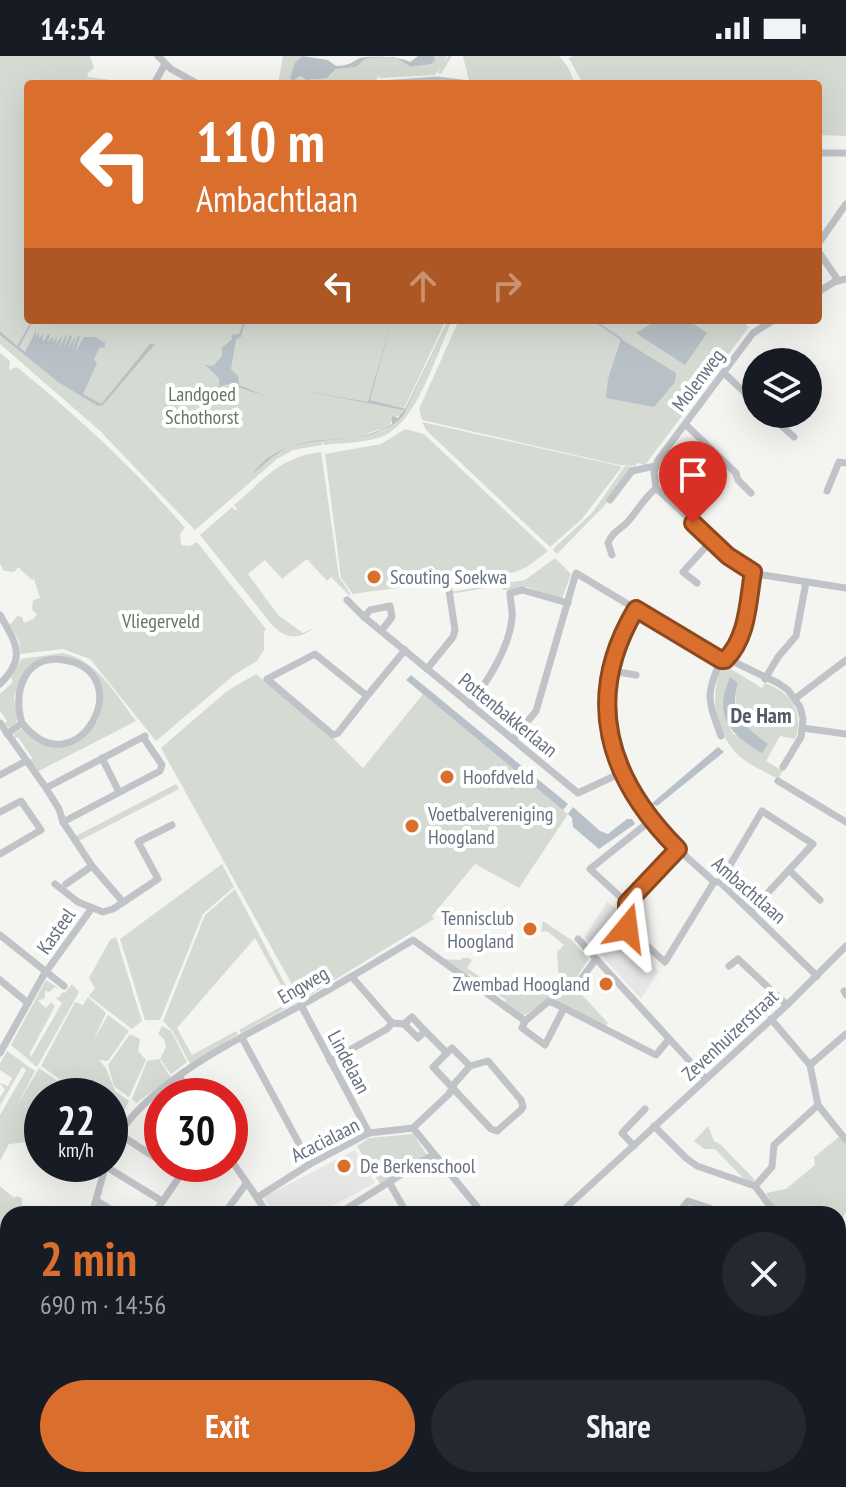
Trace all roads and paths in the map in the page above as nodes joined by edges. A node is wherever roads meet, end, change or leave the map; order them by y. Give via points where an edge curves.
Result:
1 (158, 56) edge
2 (165, 64) junction
3 (156, 80) edge
4 (191, 80) edge
5 (822, 153) edge
6 (846, 153) edge
7 (846, 204) edge
8 (822, 238) edge
9 (822, 256) edge
10 (842, 280) edge
11 (822, 290) edge
12 (768, 324) edge
13 (724, 373) junction
14 (742, 390) edge
15 (685, 424) junction
16 (784, 428) edge
17 (794, 437) dead end
18 (846, 463) edge
19 (655, 466) junction
20 (656, 488) junction
21 (827, 491) dead end
22 (751, 493) dead end
23 (610, 500) dead end
24 (711, 541) junction
25 (612, 555) dead end
26 (753, 572) junction
27 (806, 582) junction
28 (697, 583) dead end
29 (846, 588) edge
30 (449, 590) dead end
31 (347, 600) dead end
32 (568, 603) junction
33 (636, 609) junction
34 (0, 615) edge
35 (364, 617) junction
36 (382, 630) junction
37 (405, 650) junction
38 (724, 659) junction
39 (846, 660) edge
40 (427, 669) junction
41 (611, 671) junction
42 (636, 675) dead end
43 (765, 679) junction
44 (0, 684) edge
45 (367, 696) junction
46 (796, 698) junction
47 (470, 705) junction
48 (0, 723) edge
49 (22, 723) junction
50 (803, 728) junction
51 (7, 734) junction
52 (846, 734) edge
53 (721, 736) dead end
54 (513, 739) junction
55 (102, 758) junction
56 (26, 761) junction
57 (783, 767) dead end
58 (621, 773) junction
59 (0, 775) edge
60 (778, 781) dead end
61 (46, 788) junction
62 (119, 792) junction
63 (0, 812) edge
64 (650, 821) junction
65 (63, 822) junction
66 (846, 822) edge
67 (172, 825) dead end
68 (678, 849) junction
69 (0, 854) edge
70 (92, 866) junction
71 (789, 870) junction
72 (167, 874) dead end
73 (158, 879) junction
74 (717, 882) junction
75 (55, 884) dead end
76 (66, 884) dead end
77 (820, 900) dead end
78 (123, 902) junction
79 (627, 903) junction
80 (92, 908) junction
81 (751, 911) junction
82 (0, 935) edge
83 (578, 939) dead end
84 (846, 946) edge
85 (596, 959) junction
86 (729, 966) dead end
87 (46, 971) junction
88 (817, 976) junction
89 (352, 977) junction
90 (0, 980) edge
91 (578, 983) dead end
92 (64, 986) dead end
93 (28, 1003) junction
94 (301, 1005) junction
95 (787, 1005) junction
96 (564, 1008) junction
97 (771, 1019) junction
98 (525, 1021) junction
99 (392, 1023) junction
100 (846, 1034) edge
101 (242, 1038) junction
102 (669, 1039) junction
103 (0, 1053) edge
104 (447, 1053) junction
105 (330, 1061) junction
106 (810, 1065) junction
107 (470, 1066) junction
108 (179, 1076) joint
109 (706, 1079) junction
110 (452, 1088) junction
111 (818, 1105) junction
112 (645, 1109) dead end
113 (128, 1122) edge
114 (654, 1126) junction
115 (413, 1128) junction
116 (369, 1133) junction
117 (846, 1140) edge
118 (634, 1146) junction
119 (434, 1154) junction
120 (310, 1164) junction
121 (128, 1180) edge
122 (101, 1182) edge
123 (174, 1182) edge
124 (389, 1182) junction
125 (246, 1184) joint
126 (755, 1186) junction
127 (258, 1197) junction
128 (97, 1201) junction
129 (162, 1201) junction
130 (95, 1206) edge
131 (105, 1206) edge
132 (159, 1206) edge
133 (230, 1206) edge
134 (263, 1206) edge
135 (351, 1206) edge
136 (402, 1206) edge
137 (476, 1206) edge
138 (568, 1206) edge
139 (684, 1206) edge
140 (703, 1206) edge
141 (770, 1206) edge

1 - 2 street
2 - 3 street
2 - 4 street
5 - 6 street
7 - 8 street
9 - 10 street
10 - 11 street
12 - 13 street, Molenweg via 753,333
13 - 14 street
13 - 15 street, Molenweg
15 - 19 street, Molenweg
15 - 22 street
16 - 17 street
18 - 21 street via 839,462
19 - 20 street
19 - 23 street, Molenweg via 632,471
20 - 24 street
20 - 25 street via 627,524 611,534
24 - 26 street
24 - 28 street via 683,572
26 - 27 street
26 - 38 street via 744,628
27 - 29 street
27 - 43 street via 796,636
30 - 40 street via 455,630
31 - 35 street, Pottenbakkerlaan
32 - 33 street via 576,573
32 - 47 street via 522,590 510,593 512,619 501,656
32 - 54 street via 536,711
33 - 38 street
33 - 41 street, Ambachtlaan
34 - 44 street via 16,642 17,657
35 - 36 street, Pottenbakkerlaan
35 - 36 street via 370,610 390,606 392,617
36 - 37 street, Pottenbakkerlaan
37 - 40 street, Pottenbakkerlaan
37 - 45 street
38 - 43 street
38 - 53 street via 710,685 709,705
39 - 46 street
40 - 47 street, Pottenbakkerlaan
41 - 42 street
41 - 58 street, Ambachtlaan via 611,737
43 - 46 street
45 - 45 street via 315,654 267,679 333,735
46 - 50 street
47 - 54 street, Pottenbakkerlaan
48 - 51 street
49 - 49 street via 53,742 81,736 99,710 95,681 74,662 36,666 19,686
49 - 51 street
50 - 52 street
50 - 57 street
51 - 56 street
54 - 58 street, Pottenbakkerlaan via 578,793
55 - 61 street
55 - 62 street
55 - 62 street via 144,737 162,768
56 - 59 street
56 - 61 street
58 - 64 street, Ambachtlaan
60 - 66 street
61 - 65 street
62 - 65 street
63 - 69 street via 21,801 41,828 41,833
64 - 68 street, Ambachtlaan
64 - 79 street via 590,869
65 - 70 street
67 - 73 street via 138,842
68 - 74 street, Ambachtlaan
68 - 79 street
70 - 76 street
70 - 78 street
71 - 74 street via 813,844 762,811
71 - 77 street
71 - 81 street
72 - 73 street
73 - 78 street
74 - 79 street via 665,962 627,928
74 - 81 street, Ambachtlaan
75 - 80 street, Kasteel
78 - 80 street, Kasteel via 103,912
80 - 87 street, Kasteel
81 - 88 street, Ambachtlaan
82 - 87 street
83 - 85 street
84 - 88 street, Zevenhuizerstraat
85 - 91 street
85 - 102 street
86 - 95 street via 738,959
87 - 92 street
87 - 93 street, Kasteel
88 - 95 street, Zevenhuizerstraat
89 - 94 street, Engweg
89 - 98 street, Engweg via 413,940
89 - 99 street
90 - 93 street
93 - 103 street, Kasteel
94 - 101 street, Engweg
94 - 105 street, Lindelaan
95 - 97 street, Zevenhuizerstraat
96 - 98 street via 549,1001
96 - 98 street, Engweg via 545,1045 522,1028
96 - 102 street via 656,1055
97 - 106 street
97 - 109 street, Zevenhuizerstraat
99 - 104 street via 404,1024 418,1038 425,1031
99 - 105 street
100 - 106 street
101 - 108 street, Engweg
101 - 120 street
102 - 109 street
104 - 107 street via 452,1048
104 - 110 street via 433,1067
105 - 116 street, Lindelaan
106 - 111 street
107 - 110 street
107 - 110 street via 488,1061 521,1100 521,1110 497,1131
108 - 113 street, Engweg
109 - 114 street, Zevenhuizerstraat
110 - 115 street
111 - 117 street
111 - 126 street via 774,1145 772,1167
112 - 118 street via 622,1133
114 - 118 street, Zevenhuizerstraat
114 - 126 street via 697,1166
115 - 116 street, Acacialaan
115 - 119 street
116 - 120 street, Acacialaan
118 - 138 street, Zevenhuizerstraat
119 - 124 street
119 - 137 street
120 - 127 street, Acacialaan
121 - 129 street
122 - 128 street
123 - 129 street
124 - 135 street
124 - 136 street
125 - 127 street
125 - 133 street
126 - 141 street
127 - 134 street
128 - 130 street
128 - 131 street
129 - 132 street
139 - 140 street via 688,1201

